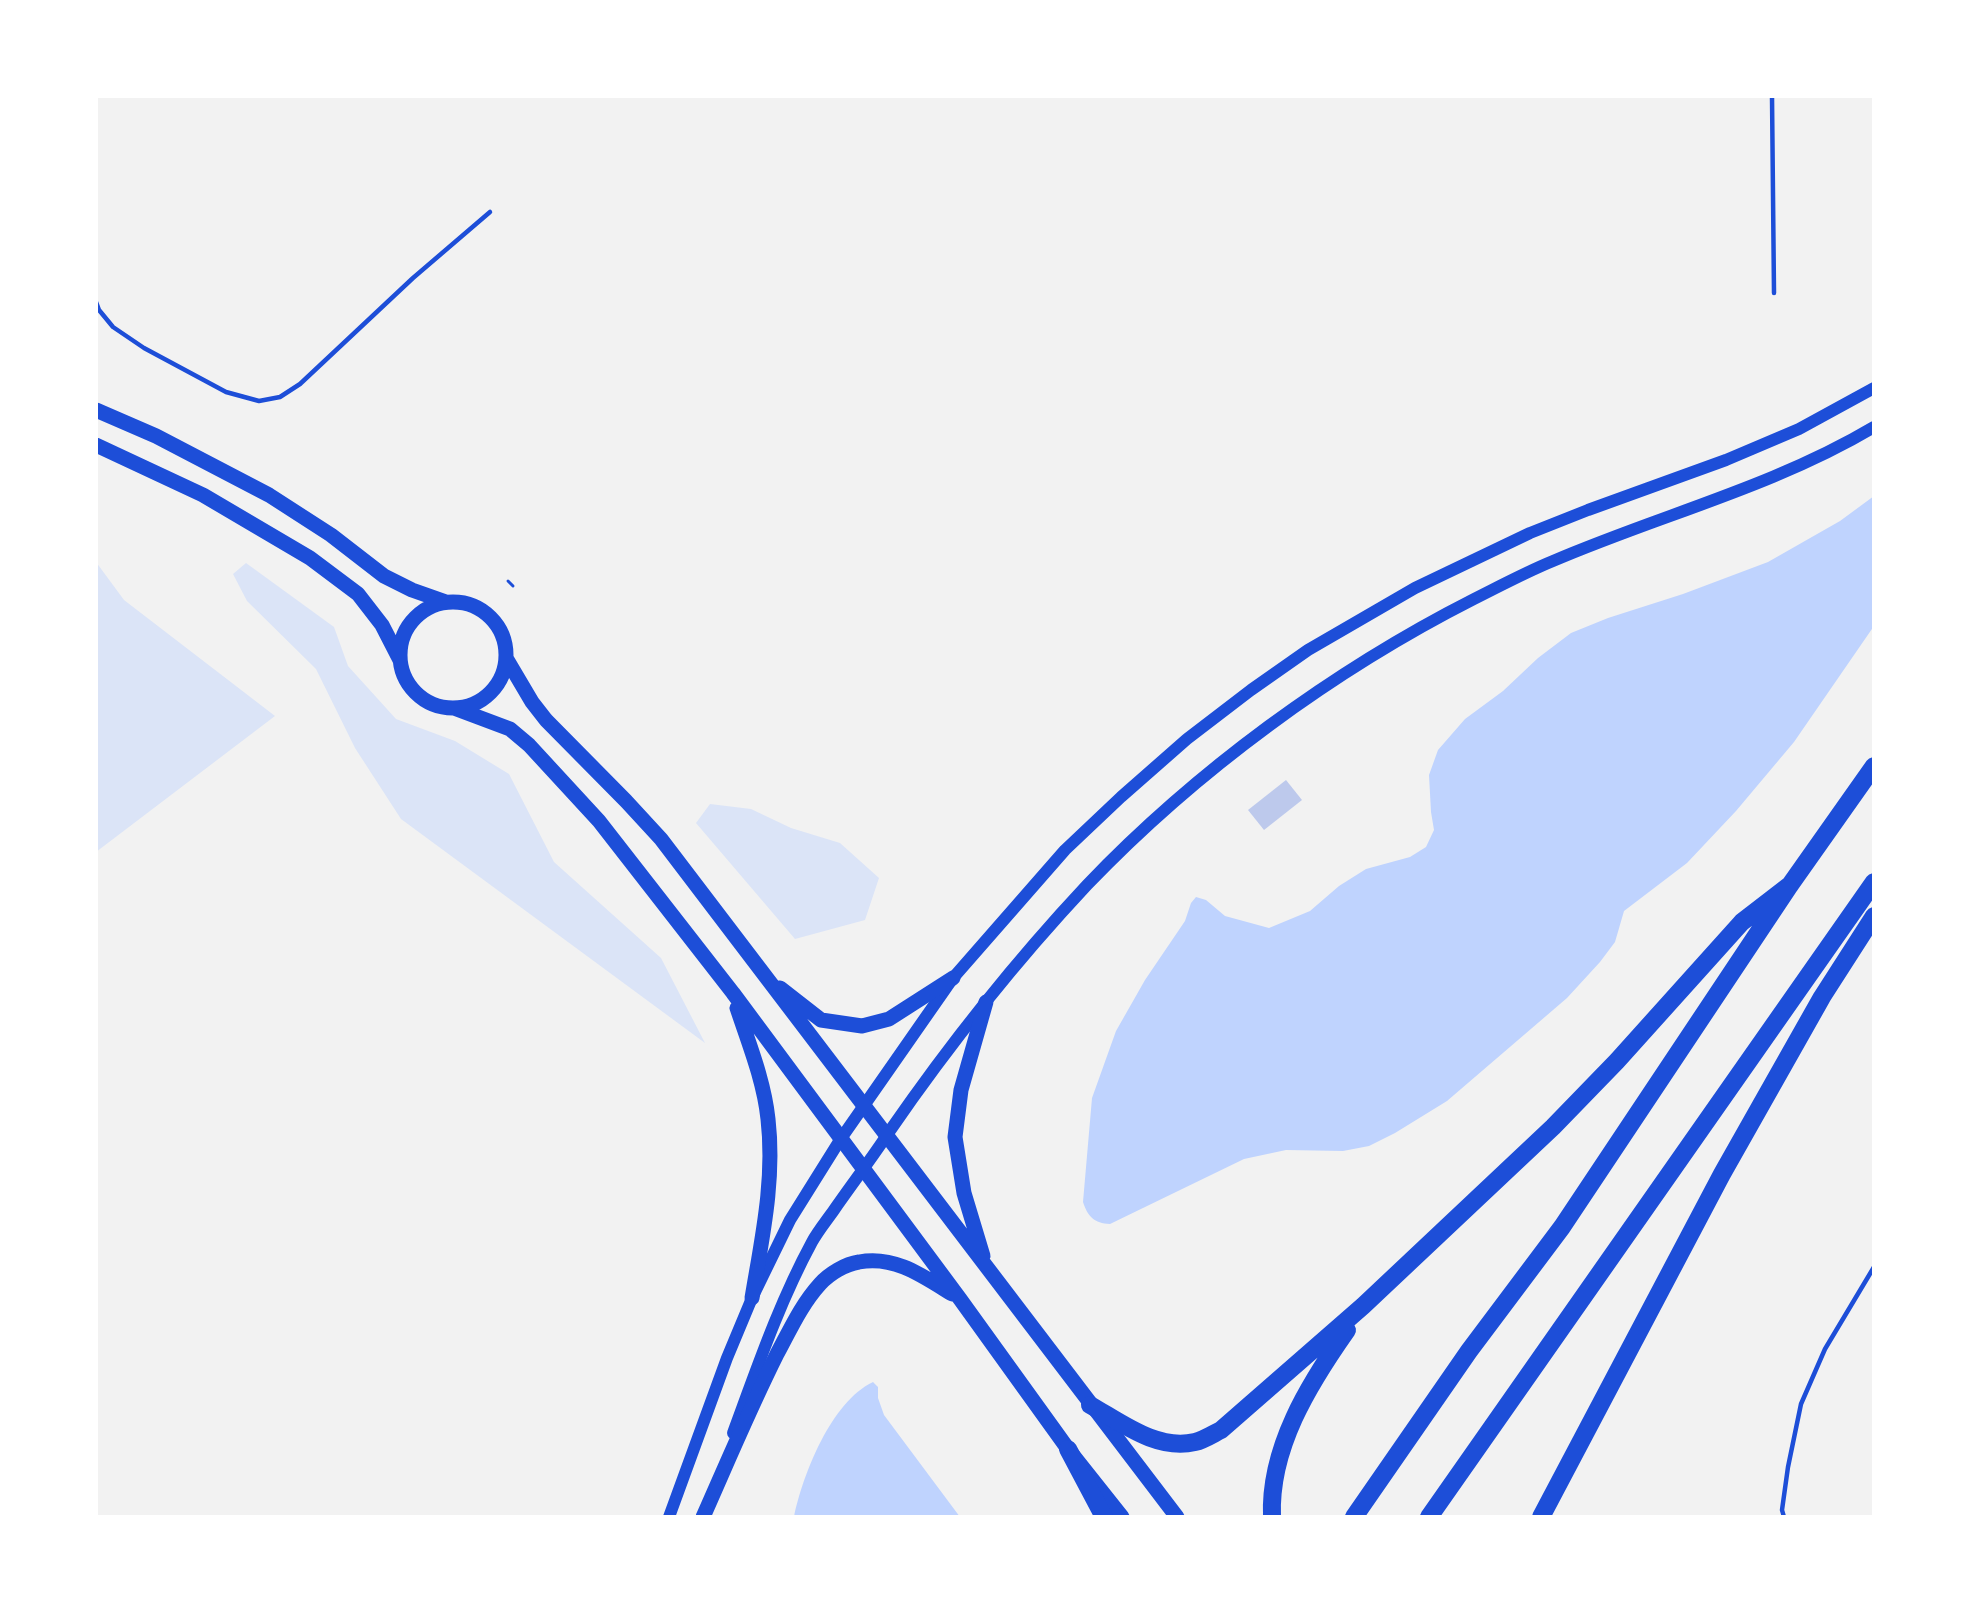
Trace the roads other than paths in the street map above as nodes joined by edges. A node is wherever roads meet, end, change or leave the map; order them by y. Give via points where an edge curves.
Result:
1 (1772, 96) edge
2 (490, 213) dead end
3 (1774, 293) dead end
4 (96, 302) edge
5 (1874, 388) edge
6 (96, 410) edge
7 (1874, 427) edge
8 (96, 445) edge
9 (446, 602) junction
10 (506, 658) junction
11 (400, 660) junction
12 (454, 708) junction
13 (1874, 766) edge
14 (1874, 882) edge
15 (1790, 885) junction
16 (1874, 916) edge
17 (763, 974) junction
18 (953, 978) junction
19 (732, 993) junction
20 (986, 1002) junction
21 (865, 1106) junction
22 (887, 1136) junction
23 (840, 1140) junction
24 (862, 1170) junction
25 (1874, 1266) edge
26 (986, 1267) junction
27 (752, 1298) junction
28 (960, 1299) junction
29 (1364, 1306) junction
30 (1090, 1405) junction
31 (1068, 1449) junction
32 (1568, 1465) junction
33 (669, 1517) edge
34 (703, 1517) edge
35 (1104, 1517) edge
36 (1122, 1517) edge
37 (1177, 1517) edge
38 (1272, 1517) edge
39 (1354, 1517) edge
40 (1429, 1517) edge
41 (1534, 1517) edge
42 (1541, 1517) edge
43 (1784, 1517) edge

1 - 3 lane
2 - 4 lane via 413,278 300,384 280,397 259,401 226,392 113,327
5 - 18 main road via 1798,429 1726,460 1487,552 1414,588 1308,650 1187,739 1121,797 1065,850
6 - 9 main road via 269,495 331,535 384,576
7 - 20 main road via 1739,492 1550,562 1374,654 1209,773 1151,824 1090,882
8 - 11 main road via 203,495 310,558 358,594 382,625
9 - 10 main road via 478,607 494,619 504,639
9 - 11 main road via 423,610 409,625 402,640
10 - 12 main road via 494,689 475,704
10 - 17 main road via 539,711 661,839
11 - 12 main road via 406,680 419,696 435,705
12 - 19 main road via 510,729 529,745 599,821
13 - 15 highway
14 - 40 highway
15 - 29 highway via 1742,922 1617,1062
15 - 39 highway via 1562,1227 1469,1351
16 - 32 highway via 1773,1083
17 - 18 main road via 821,1020 862,1026 889,1019
17 - 21 main road
18 - 21 main road
19 - 23 main road
19 - 27 main road via 757,1068 768,1117 768,1206
20 - 22 main road
20 - 26 main road via 960,1090 955,1137 964,1193
21 - 22 main road
21 - 23 main road
22 - 24 main road
22 - 26 main road
23 - 24 main road
23 - 27 main road via 790,1220
24 - 28 main road
24 - 34 main road via 814,1239 782,1304
25 - 43 lane via 1825,1349 1801,1404 1788,1467
26 - 30 main road
27 - 33 main road via 726,1358
28 - 31 main road
28 - 34 main road via 915,1271 875,1260 846,1266 820,1283 799,1311 771,1367
29 - 30 highway via 1221,1430 1197,1442 1173,1445 1145,1436
29 - 38 highway via 1328,1357 1298,1410 1277,1462
30 - 37 main road
31 - 35 highway
31 - 36 main road
32 - 41 highway
32 - 42 highway

